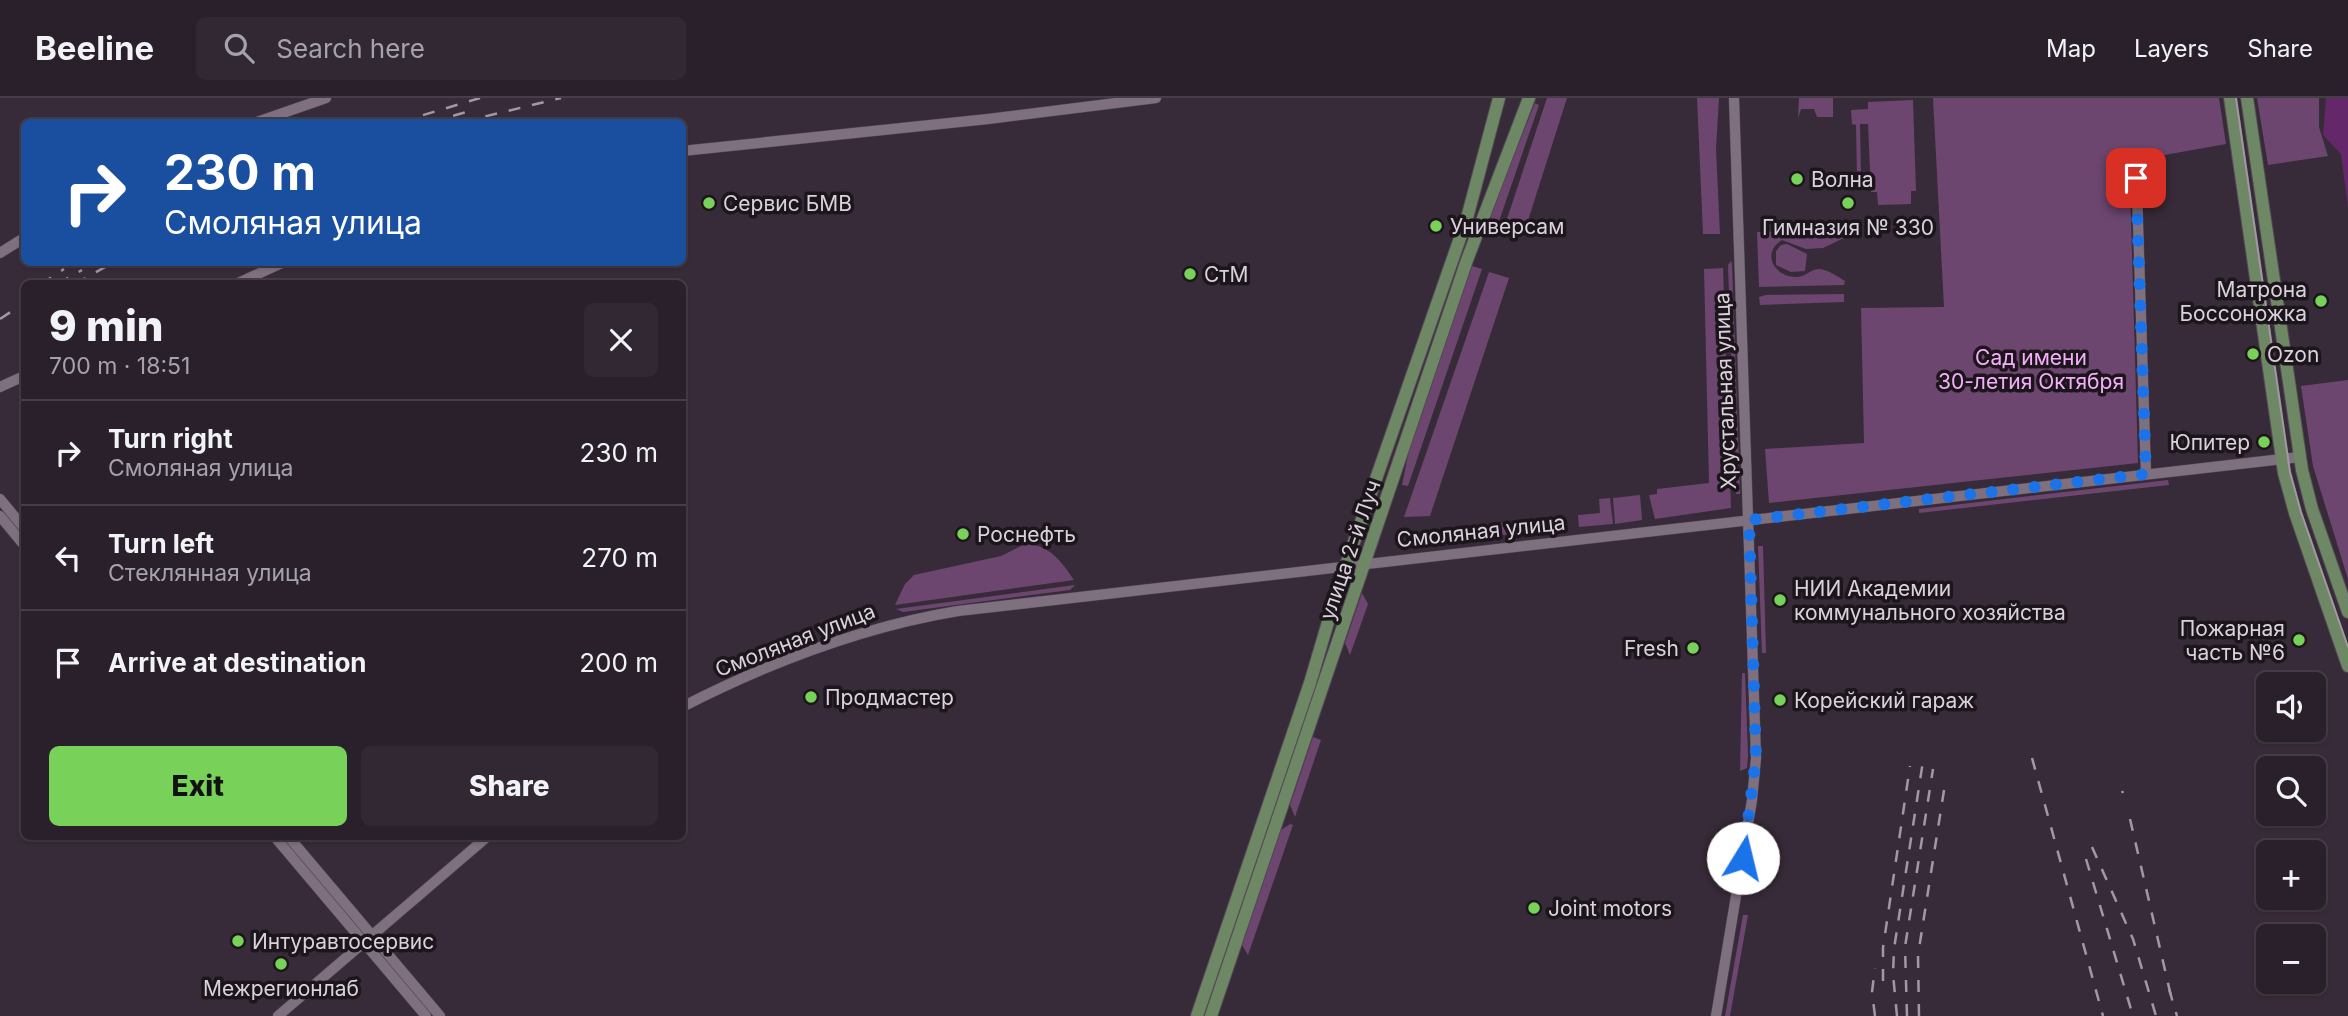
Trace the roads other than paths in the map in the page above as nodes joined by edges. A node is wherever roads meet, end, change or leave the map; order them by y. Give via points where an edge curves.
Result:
1 (326, 98) edge
2 (1156, 98) edge
3 (1499, 98) edge
4 (1529, 98) edge
5 (1734, 98) edge
6 (2230, 98) edge
7 (2247, 98) edge
8 (266, 119) edge
9 (686, 151) edge
10 (2136, 160) dead end
11 (21, 240) edge
12 (0, 253) edge
13 (275, 266) edge
14 (245, 280) edge
15 (21, 377) edge
16 (0, 387) edge
17 (2300, 457) junction
18 (2282, 458) junction
19 (2146, 474) junction
20 (0, 499) edge
21 (0, 516) edge
22 (1749, 520) junction
23 (21, 524) edge
24 (21, 541) edge
25 (1366, 564) junction
26 (1348, 566) junction
27 (2348, 612) edge
28 (2348, 666) edge
29 (686, 704) edge
30 (278, 840) edge
31 (291, 840) edge
32 (483, 840) edge
33 (367, 939) junction
34 (278, 1016) edge
35 (426, 1016) edge
36 (440, 1016) edge
37 (1197, 1016) edge
38 (1211, 1016) edge
39 (1716, 1016) edge

1 - 8 street
2 - 9 street
3 - 26 main road, улица 2-й Луч via 1467,218
4 - 25 main road, улица 2-й Луч via 1467,260
5 - 22 street, Хрустальная улица
6 - 18 main road
7 - 17 main road
10 - 19 street
11 - 12 street
13 - 14 street
15 - 16 street
17 - 18 street, Смоляная улица
17 - 27 main road via 2312,509
18 - 19 street, Смоляная улица
18 - 28 main road via 2295,513
19 - 22 street, Смоляная улица
20 - 23 street
21 - 24 street
22 - 25 street, Смоляная улица
22 - 39 street, Хрустальная улица via 1755,768
25 - 26 street, Смоляная улица
25 - 38 main road, улица 2-й Луч
26 - 29 street, Смоляная улица via 914,619 815,648
26 - 37 main road, улица 2-й Луч
30 - 33 street
31 - 33 street
32 - 33 street
33 - 34 street
33 - 35 street
33 - 36 street

